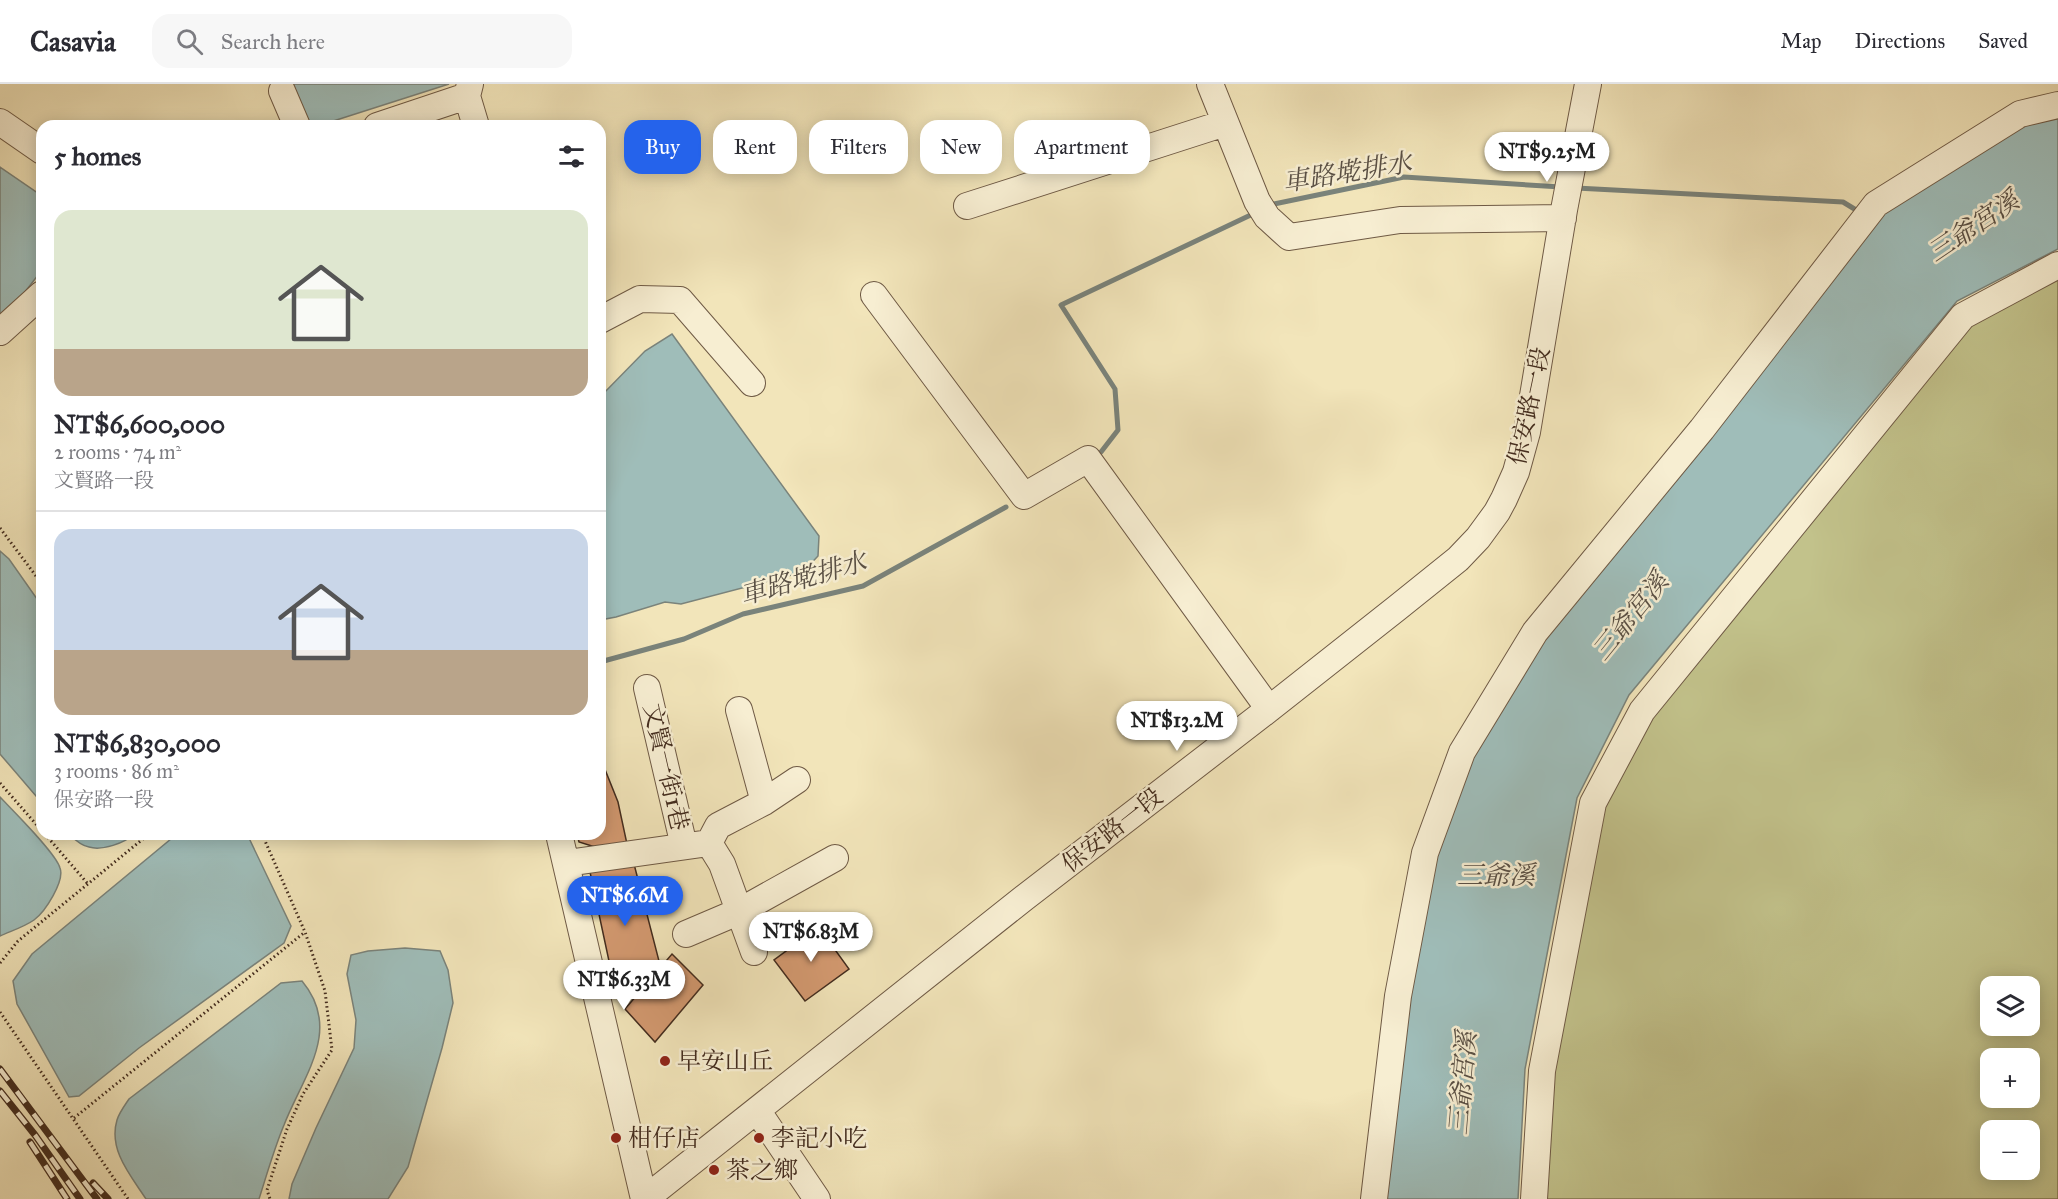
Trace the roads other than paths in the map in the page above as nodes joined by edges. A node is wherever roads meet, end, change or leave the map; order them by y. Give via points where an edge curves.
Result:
1 (1210, 84) edge
2 (1588, 84) edge
3 (469, 90) edge
4 (282, 91) dead end
5 (2058, 105) edge
6 (294, 120) edge
7 (392, 120) edge
8 (475, 120) edge
9 (0, 122) edge
10 (1225, 123) junction
11 (36, 148) edge
12 (967, 206) dead end
13 (1564, 214) junction
14 (2058, 265) edge
15 (874, 295) dead end
16 (36, 299) edge
17 (606, 317) edge
18 (0, 332) edge
19 (752, 383) dead end
20 (647, 688) dead end
21 (1269, 709) junction
22 (740, 710) dead end
23 (797, 780) dead end
24 (764, 801) junction
25 (561, 840) edge
26 (696, 844) junction
27 (835, 858) dead end
28 (567, 863) junction
29 (740, 911) junction
30 (686, 934) dead end
31 (754, 952) dead end
32 (757, 1110) junction
33 (645, 1199) edge
34 (817, 1199) edge
35 (1374, 1199) edge
36 (1534, 1199) edge

1 - 10 street
2 - 13 street, 保安路一段
3 - 7 street
3 - 8 street
4 - 6 street
5 - 35 street via 2020,114 1876,204 1702,429 1535,632 1462,752 1425,853 1398,996
9 - 11 street
10 - 12 street
10 - 13 street via 1262,209 1289,237 1400,220
13 - 21 street, 保安路一段 via 1527,432 1516,472 1497,512 1458,559
14 - 36 street via 1963,316 1642,711 1593,803 1542,1071
15 - 21 street via 1024,496 1088,459
16 - 18 street
17 - 19 street via 640,299 680,300
20 - 26 street, 文賢一街1巷
21 - 32 street, 保安路一段 via 1024,897
22 - 24 street
23 - 24 street
24 - 26 street via 718,826
25 - 28 street
26 - 28 street
26 - 29 street, 文賢一街1巷 via 722,864
27 - 29 street
28 - 33 street
29 - 30 street
29 - 31 street, 文賢一街1巷
32 - 33 street, 保安路一段
32 - 34 street

